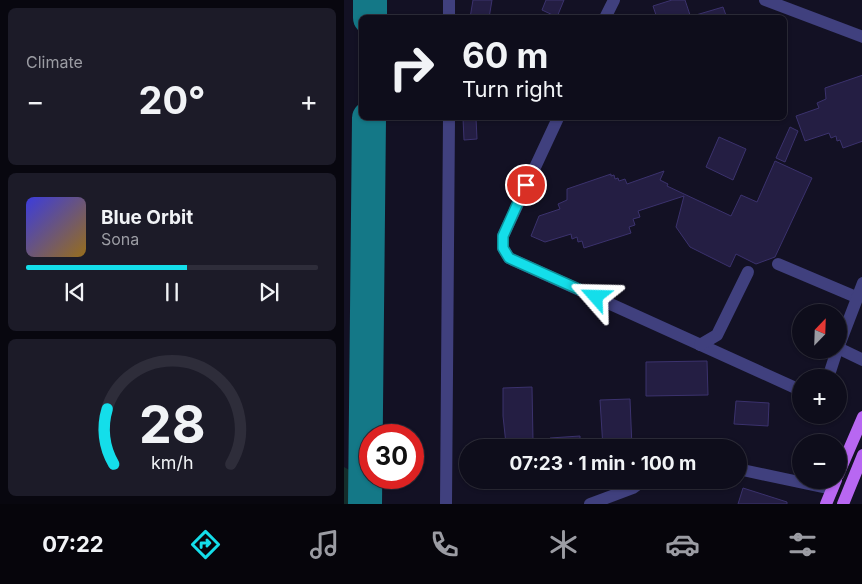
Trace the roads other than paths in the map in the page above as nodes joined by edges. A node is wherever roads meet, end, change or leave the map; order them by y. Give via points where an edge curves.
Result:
1 (449, 0) edge
2 (614, 0) edge
3 (765, 0) edge
4 (449, 15) edge
5 (607, 15) edge
6 (862, 37) edge
7 (448, 120) edge
8 (557, 120) edge
9 (778, 264) dead end
10 (748, 272) dead end
11 (862, 283) edge
12 (856, 296) junction
13 (847, 322) edge
14 (700, 345) junction
15 (847, 353) edge
16 (862, 360) edge
17 (792, 386) edge
18 (862, 417) edge
19 (850, 446) junction
20 (862, 450) edge
21 (847, 453) edge
22 (862, 455) edge
23 (747, 470) edge
24 (792, 477) edge
25 (630, 489) edge
26 (832, 489) edge
27 (446, 504) edge
28 (590, 504) edge
29 (826, 504) edge
30 (843, 504) edge

1 - 4 street
2 - 5 street
3 - 6 street
7 - 27 street
8 - 14 street via 503,236 503,248 509,258
9 - 12 street
10 - 14 street via 717,335
11 - 12 street
12 - 13 street
14 - 17 street
15 - 16 street
18 - 19 main road
19 - 20 street
19 - 21 main road
22 - 30 main road
23 - 24 street
25 - 28 street
26 - 29 main road

